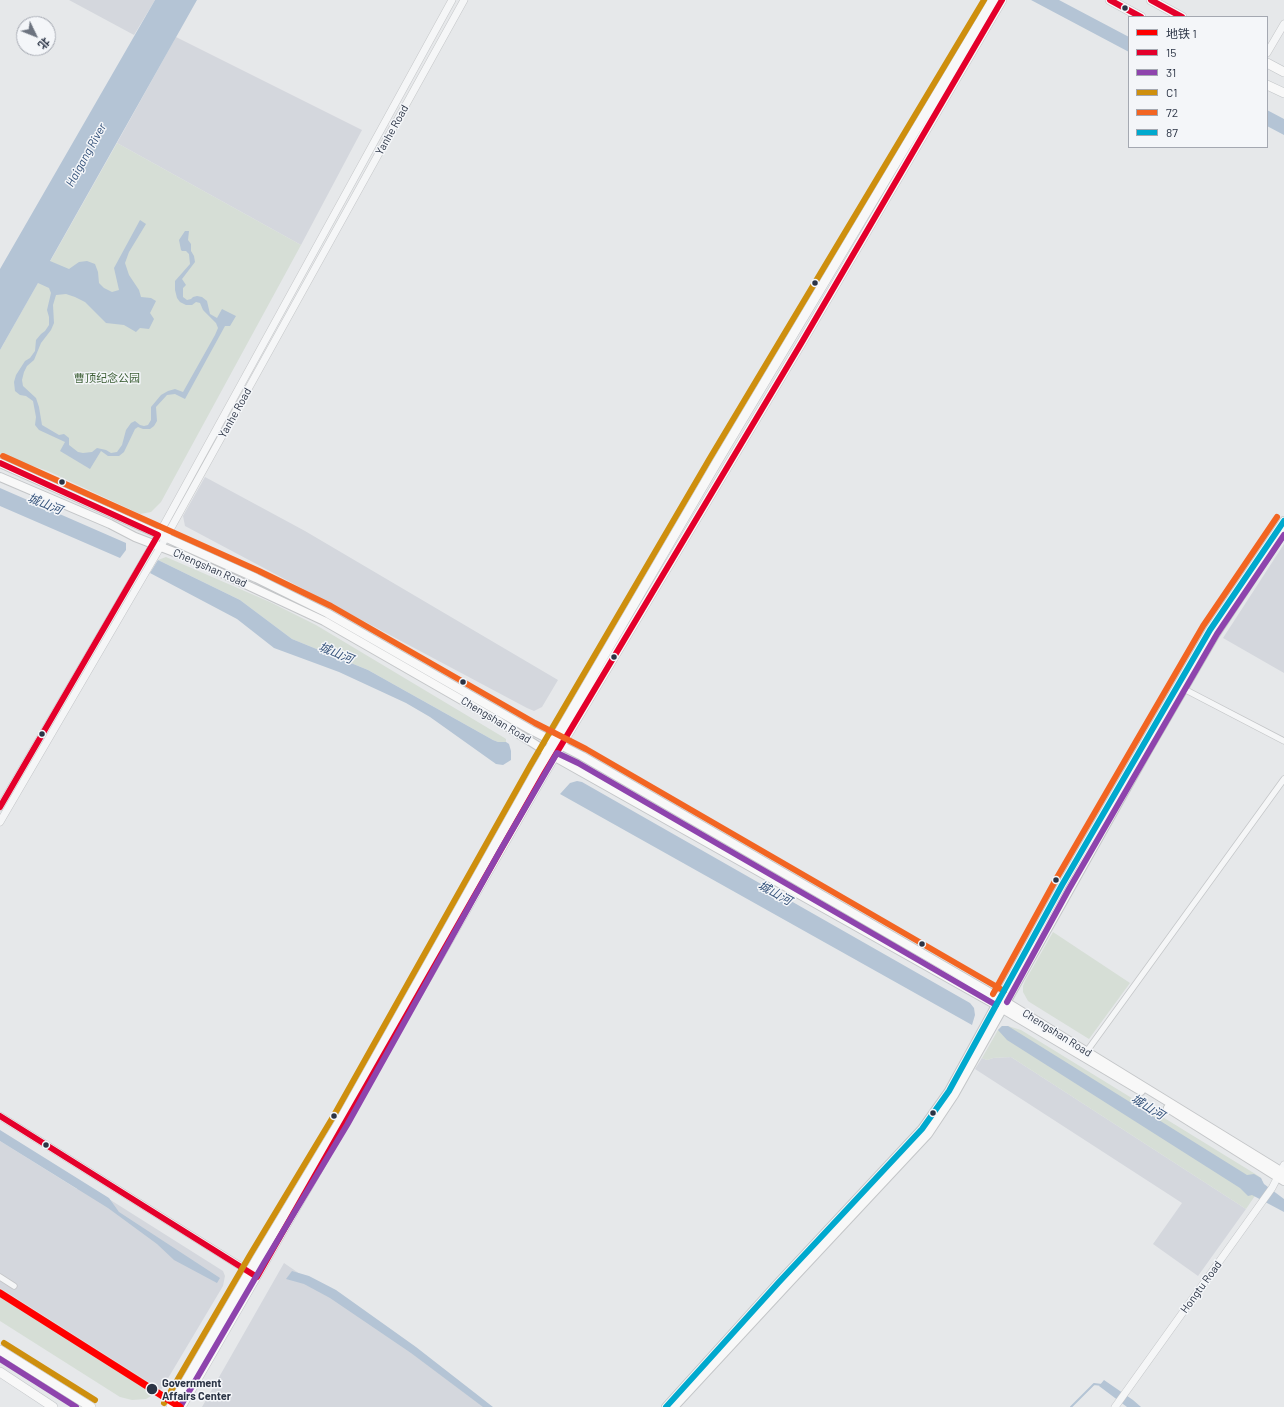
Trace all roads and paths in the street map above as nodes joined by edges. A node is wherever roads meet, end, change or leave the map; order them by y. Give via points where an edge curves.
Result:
1 (452, 0) edge
2 (464, 0) edge
3 (993, 0) edge
4 (1002, 0) edge
5 (1110, 0) edge
6 (1151, 0) edge
7 (1139, 16) edge
8 (1180, 16) edge
9 (1284, 24) edge
10 (1268, 51) edge
11 (1268, 64) edge
12 (1284, 72) edge
13 (1268, 85) edge
14 (1284, 93) edge
15 (0, 463) edge
16 (0, 477) edge
17 (1284, 521) edge
18 (1284, 531) edge
19 (162, 536) junction
20 (158, 545) junction
21 (1184, 689) junction
22 (1284, 741) edge
23 (558, 744) junction
24 (551, 755) junction
25 (1284, 779) edge
26 (0, 806) edge
27 (0, 822) edge
28 (1001, 1003) junction
29 (1087, 1051) junction
30 (0, 1116) edge
31 (1282, 1173) edge
32 (253, 1274) junction
33 (0, 1277) edge
34 (14, 1286) dead end
35 (0, 1350) edge
36 (0, 1372) edge
37 (1116, 1405) edge
38 (53, 1407) edge
39 (91, 1407) edge
40 (171, 1407) edge
41 (181, 1407) edge
42 (666, 1407) edge
43 (674, 1407) edge

1 - 19 street, Yanhe Road
2 - 19 street, Yanhe Road
3 - 23 main road via 725,448
4 - 23 main road via 802,342
5 - 7 main road
6 - 8 main road
9 - 10 street
11 - 12 main road
13 - 14 main road
15 - 19 main road, Chengshan Road
16 - 20 main road, Chengshan Road
17 - 28 main road via 1210,630 1062,885
18 - 21 main road
19 - 20 street, Yanhe Road
19 - 23 main road, Chengshan Road via 327,613
20 - 24 main road, Chengshan Road via 324,621 500,722
20 - 26 street, Yanhe Road
20 - 27 street, Yanhe Road
21 - 22 street
21 - 28 main road
23 - 24 main road
23 - 28 main road, Chengshan Road
24 - 28 main road, Chengshan Road
24 - 32 main road
25 - 29 street
28 - 29 main road, Chengshan Road
28 - 31 main road, Chengshan Road via 1150,1096
28 - 42 main road via 949,1090 922,1129
28 - 43 main road via 954,1095 928,1134
29 - 31 main road, Chengshan Road
30 - 32 street
31 - 37 street, Hongtu Road
32 - 40 main road
32 - 41 main road
33 - 34 street
35 - 39 main road
36 - 38 main road

